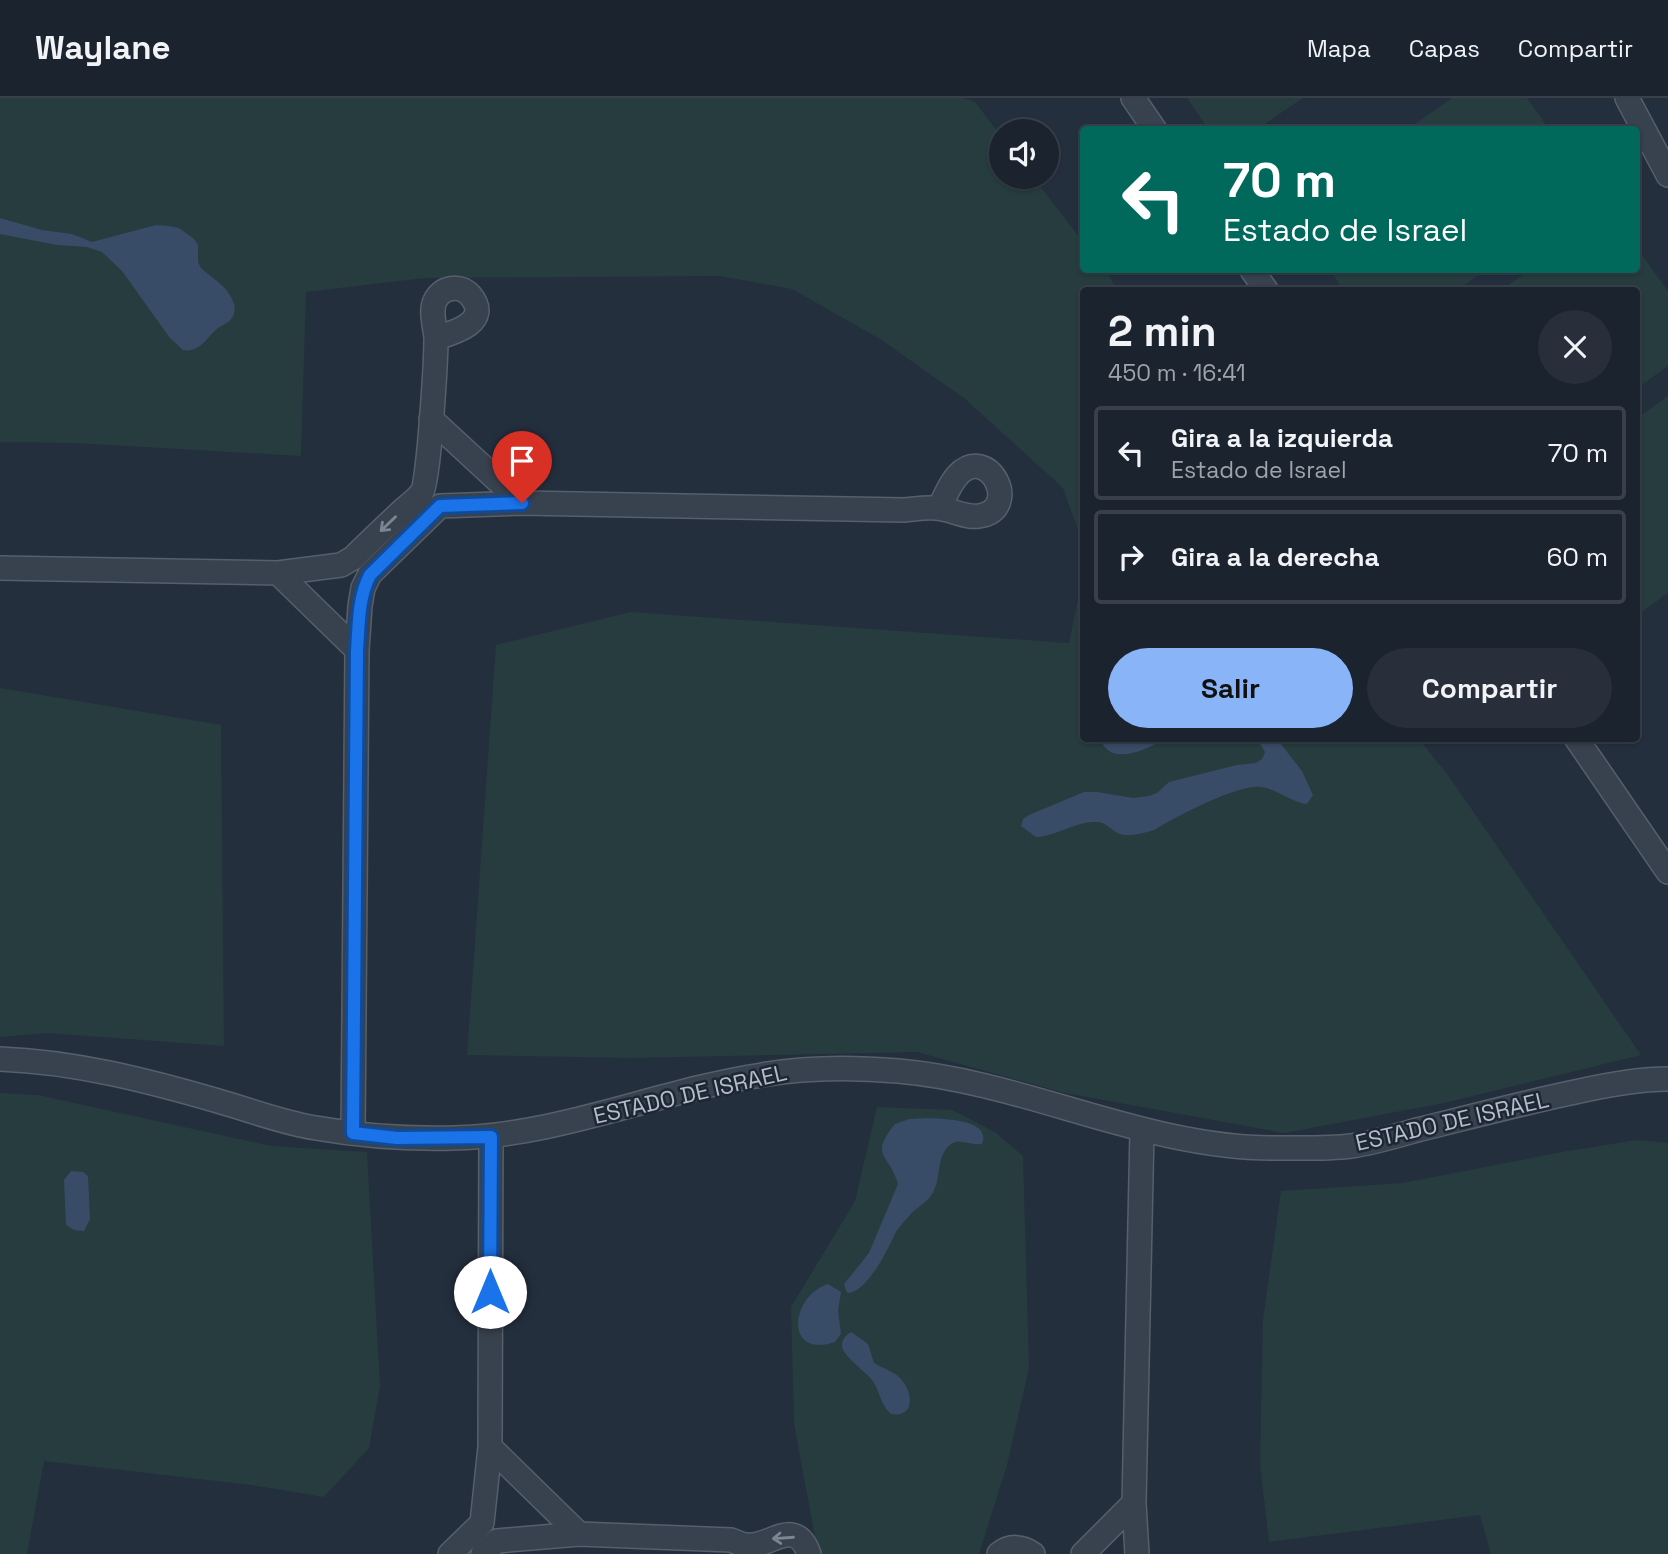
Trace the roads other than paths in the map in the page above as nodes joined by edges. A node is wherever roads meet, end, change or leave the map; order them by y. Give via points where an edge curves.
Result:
1 (1133, 98) edge
2 (1627, 98) edge
3 (1152, 126) edge
4 (1668, 175) edge
5 (436, 338) dead end
6 (431, 419) junction
7 (432, 498) junction
8 (522, 503) junction
9 (939, 508) dead end
10 (353, 558) junction
11 (0, 568) edge
12 (278, 573) junction
13 (370, 575) junction
14 (357, 650) junction
15 (1579, 742) edge
16 (1668, 872) edge
17 (0, 1059) edge
18 (1668, 1079) edge
19 (1142, 1130) junction
20 (353, 1133) junction
21 (491, 1137) junction
22 (490, 1447) junction
23 (1134, 1503) junction
24 (482, 1523) junction
25 (579, 1534) junction
26 (490, 1548) edge
27 (751, 1550) edge
28 (450, 1554) edge
29 (809, 1554) edge
30 (999, 1554) edge
31 (1033, 1554) edge
32 (1083, 1554) edge
33 (1137, 1554) edge

1 - 3 street
2 - 4 street
5 - 6 street
6 - 7 street
6 - 8 street
7 - 8 street
7 -> 10 street
7 - 13 street
8 - 9 street
10 - 12 street via 341,565
10 - 13 street
11 - 12 street
12 - 14 street
13 - 14 street via 363,588
14 - 20 street
15 - 16 street
17 - 20 street, ESTADO DE ISRAEL via 109,1072 293,1123
18 - 19 street, ESTADO DE ISRAEL via 1583,1090 1353,1146 1234,1146
19 - 21 street, ESTADO DE ISRAEL via 934,1076 835,1069 726,1082 572,1122
19 - 23 street
20 - 21 street, ESTADO DE ISRAEL via 397,1138
21 - 22 street
22 - 24 street
22 - 25 street
23 - 32 street
23 - 33 street
24 - 26 street
24 - 28 street
25 - 26 street
25 - 27 street via 731,1540
29 -> 27 street via 805,1544 791,1535
30 - 31 street via 1017,1547

